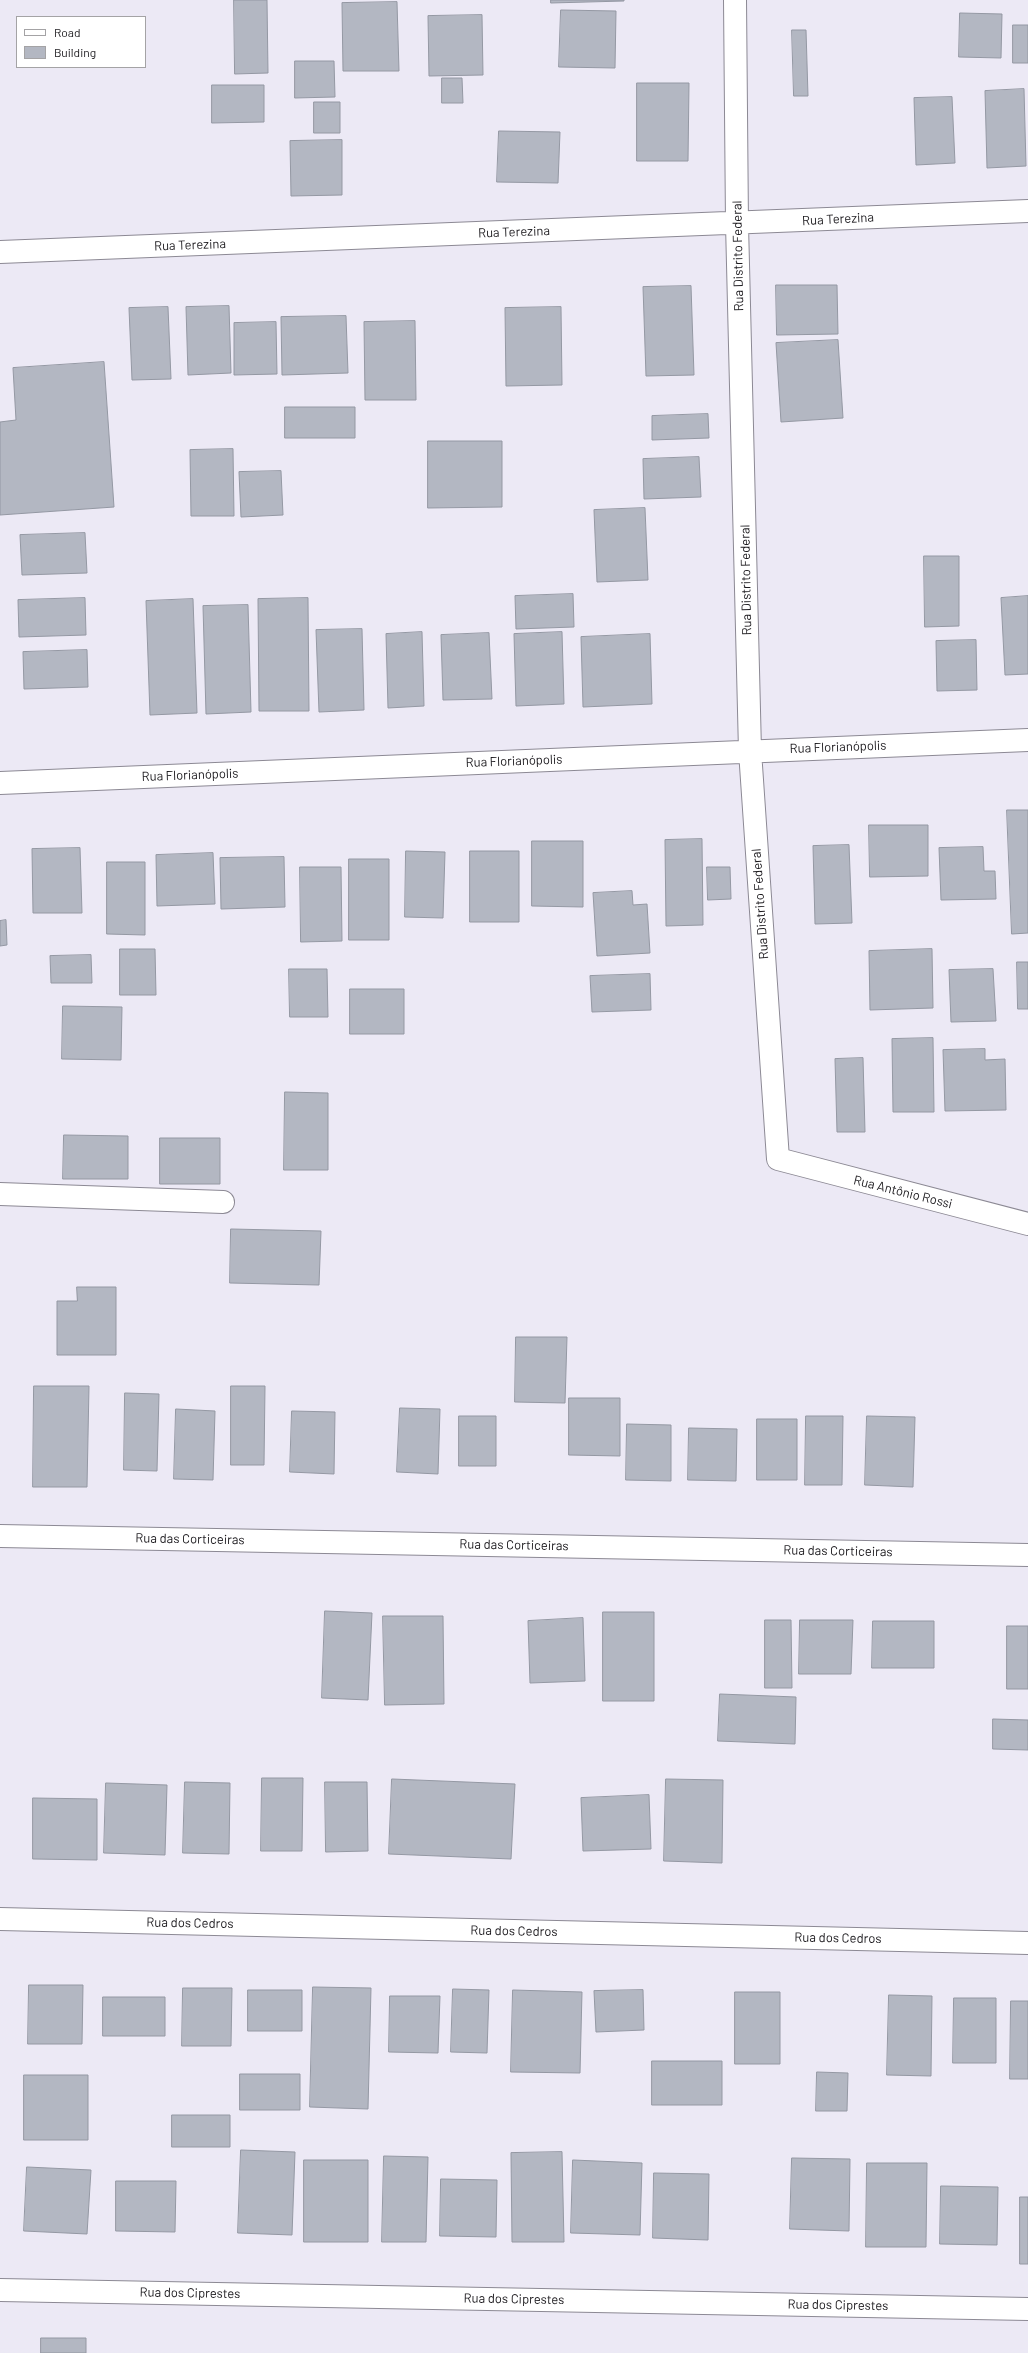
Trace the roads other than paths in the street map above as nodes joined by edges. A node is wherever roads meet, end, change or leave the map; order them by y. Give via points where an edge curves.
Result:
1 (735, 0) edge
2 (1028, 211) edge
3 (737, 224) junction
4 (0, 252) edge
5 (1028, 740) edge
6 (750, 751) junction
7 (0, 783) edge
8 (778, 1159) joint
9 (0, 1194) edge
10 (223, 1202) dead end
11 (1028, 1224) edge
12 (0, 1536) edge
13 (1028, 1555) edge
14 (0, 1919) edge
15 (1028, 1943) edge
16 (0, 2290) edge
17 (1028, 2309) edge

1 - 3 street, Rua Distrito Federal
2 - 3 street, Rua Terezina
3 - 4 street, Rua Terezina
3 - 6 street, Rua Distrito Federal
5 - 6 street, Rua Florianópolis
6 - 7 street, Rua Florianópolis
6 - 8 street, Rua Distrito Federal
8 - 11 street, Rua Antônio Rossi
9 - 10 street
12 - 13 street, Rua das Corticeiras
14 - 15 street, Rua dos Cedros
16 - 17 street, Rua dos Ciprestes

